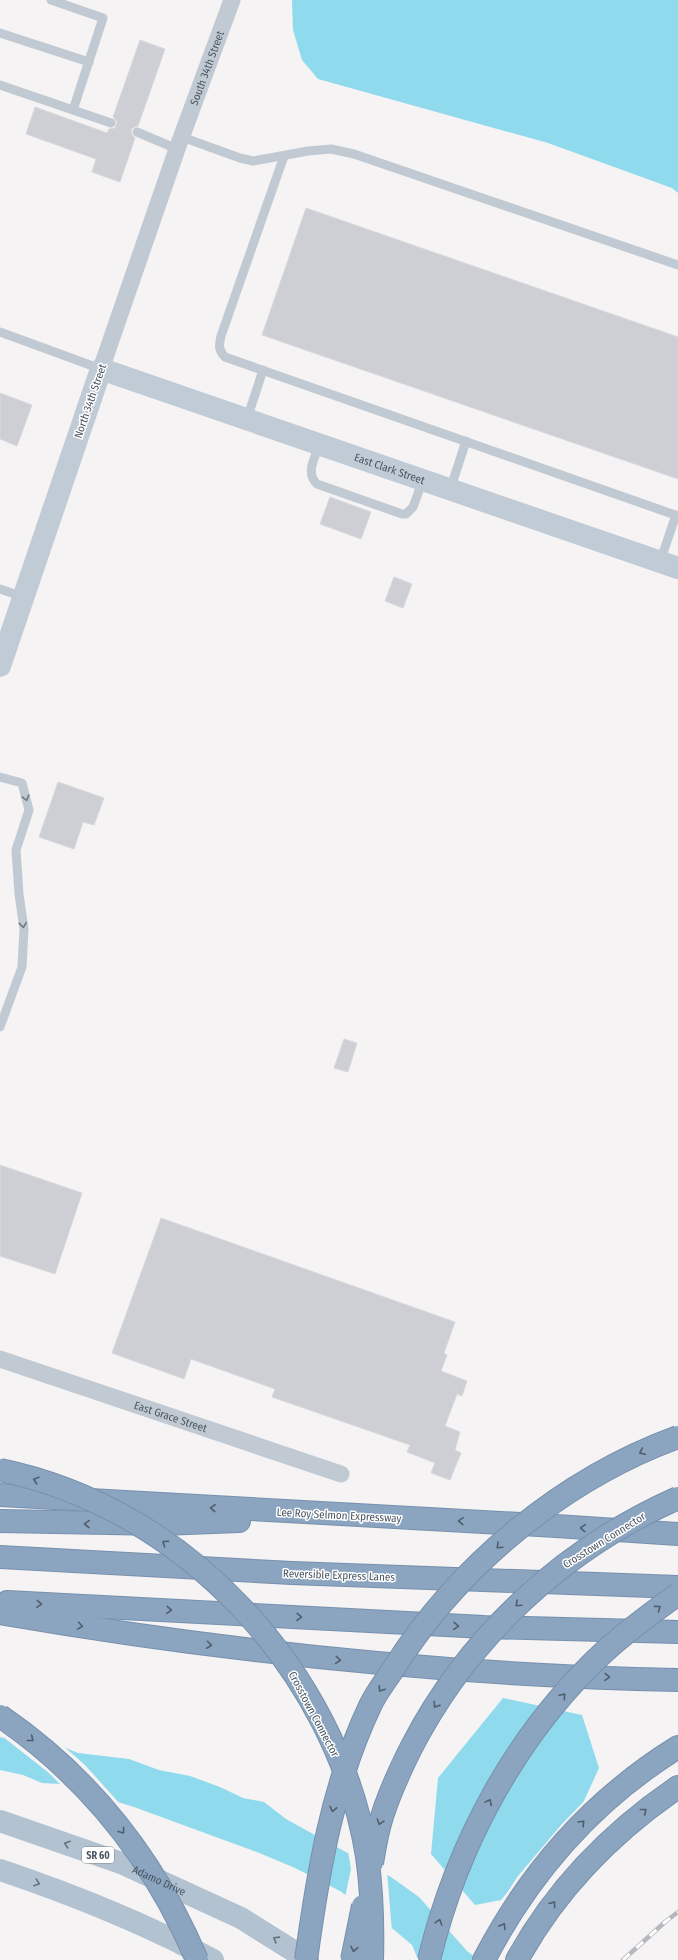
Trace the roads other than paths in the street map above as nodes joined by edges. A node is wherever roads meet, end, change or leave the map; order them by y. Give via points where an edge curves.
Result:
1 (52, 0) edge
2 (232, 0) edge
3 (0, 33) edge
4 (89, 62) junction
5 (0, 85) edge
6 (73, 110) junction
7 (111, 123) dead end
8 (137, 132) dead end
9 (180, 143) junction
10 (284, 156) junction
11 (678, 265) edge
12 (0, 332) edge
13 (101, 369) junction
14 (263, 370) junction
15 (246, 419) junction
16 (466, 441) junction
17 (320, 444) junction
18 (423, 480) junction
19 (450, 490) junction
20 (677, 515) edge
21 (669, 565) edge
22 (0, 588) edge
23 (24, 597) junction
24 (0, 666) edge
25 (0, 777) edge
26 (0, 1027) edge
27 (0, 1359) edge
28 (678, 1437) edge
29 (0, 1470) edge
30 (341, 1474) dead end
31 (0, 1495) edge
32 (678, 1498) edge
33 (336, 1515) junction
34 (0, 1521) edge
35 (678, 1534) edge
36 (0, 1557) edge
37 (678, 1587) edge
38 (678, 1594) edge
39 (0, 1602) edge
40 (0, 1613) edge
41 (678, 1632) edge
42 (678, 1680) edge
43 (0, 1716) edge
44 (678, 1747) edge
45 (678, 1787) edge
46 (0, 1821) edge
47 (0, 1870) edge
48 (197, 1960) edge
49 (213, 1960) edge
50 (307, 1960) edge
51 (352, 1960) edge
52 (372, 1960) edge
53 (429, 1960) edge
54 (484, 1960) edge
55 (517, 1960) edge

1 - 4 lane via 103,18
2 - 9 street, South 34th Street
3 - 4 lane
4 - 6 lane
5 - 6 lane
6 - 7 lane
8 - 9 lane
9 - 10 lane via 253,161
9 - 13 street, North 34th Street
10 - 11 lane via 331,149 354,154
10 - 14 lane via 219,344 220,352 225,357
12 - 13 lane
13 - 15 street, East Clark Street
13 - 23 street, North 34th Street
14 - 15 lane
14 - 16 lane
15 - 17 street, East Clark Street
16 - 19 lane
16 - 20 lane
17 - 18 street, East Clark Street
17 - 18 lane via 311,470 311,476 317,484 402,514 406,514 413,507
18 - 19 street, East Clark Street
19 - 21 street, East Clark Street
20 - 21 lane
22 - 23 lane
23 - 24 street, North 34th Street
25 -> 26 lane via 22,783 30,810 16,850 24,929 22,967
27 - 30 street, East Grace Street
28 -> 50 highway, bridge via 610,1468 558,1499 528,1521 443,1601 403,1654 371,1704 353,1746 334,1802 321,1863
52 -> 29 highway, Crosstown Connector, bridge via 373,1905 367,1856 357,1812 342,1768 320,1718 278,1650 228,1594 188,1559 144,1528 75,1494
33 -> 31 highway, Lee Roy Selmon Expressway
32 -> 51 highway, Crosstown Connector, bridge via 627,1524 563,1566 514,1609 483,1641 456,1676 416,1739 386,1805 378,1828
33 -> 34 highway via 162,1524
35 -> 33 highway, Lee Roy Selmon Expressway, bridge
36 - 37 highway, Reversible Express Lanes via 292,1573
53 -> 38 highway, bridge via 452,1881 490,1800 530,1737 576,1680 642,1620
39 -> 41 highway via 477,1627
40 -> 42 highway via 249,1650 400,1666 512,1674
43 -> 48 highway, bridge via 71,1773 115,1821 170,1903
54 -> 44 highway via 513,1908 556,1851 616,1790
55 -> 45 highway via 544,1917 586,1865 623,1828
50 -> 46 main road, Adamo Drive / SR 60 via 241,1918 121,1863
47 -> 49 main road via 49,1886 128,1918

